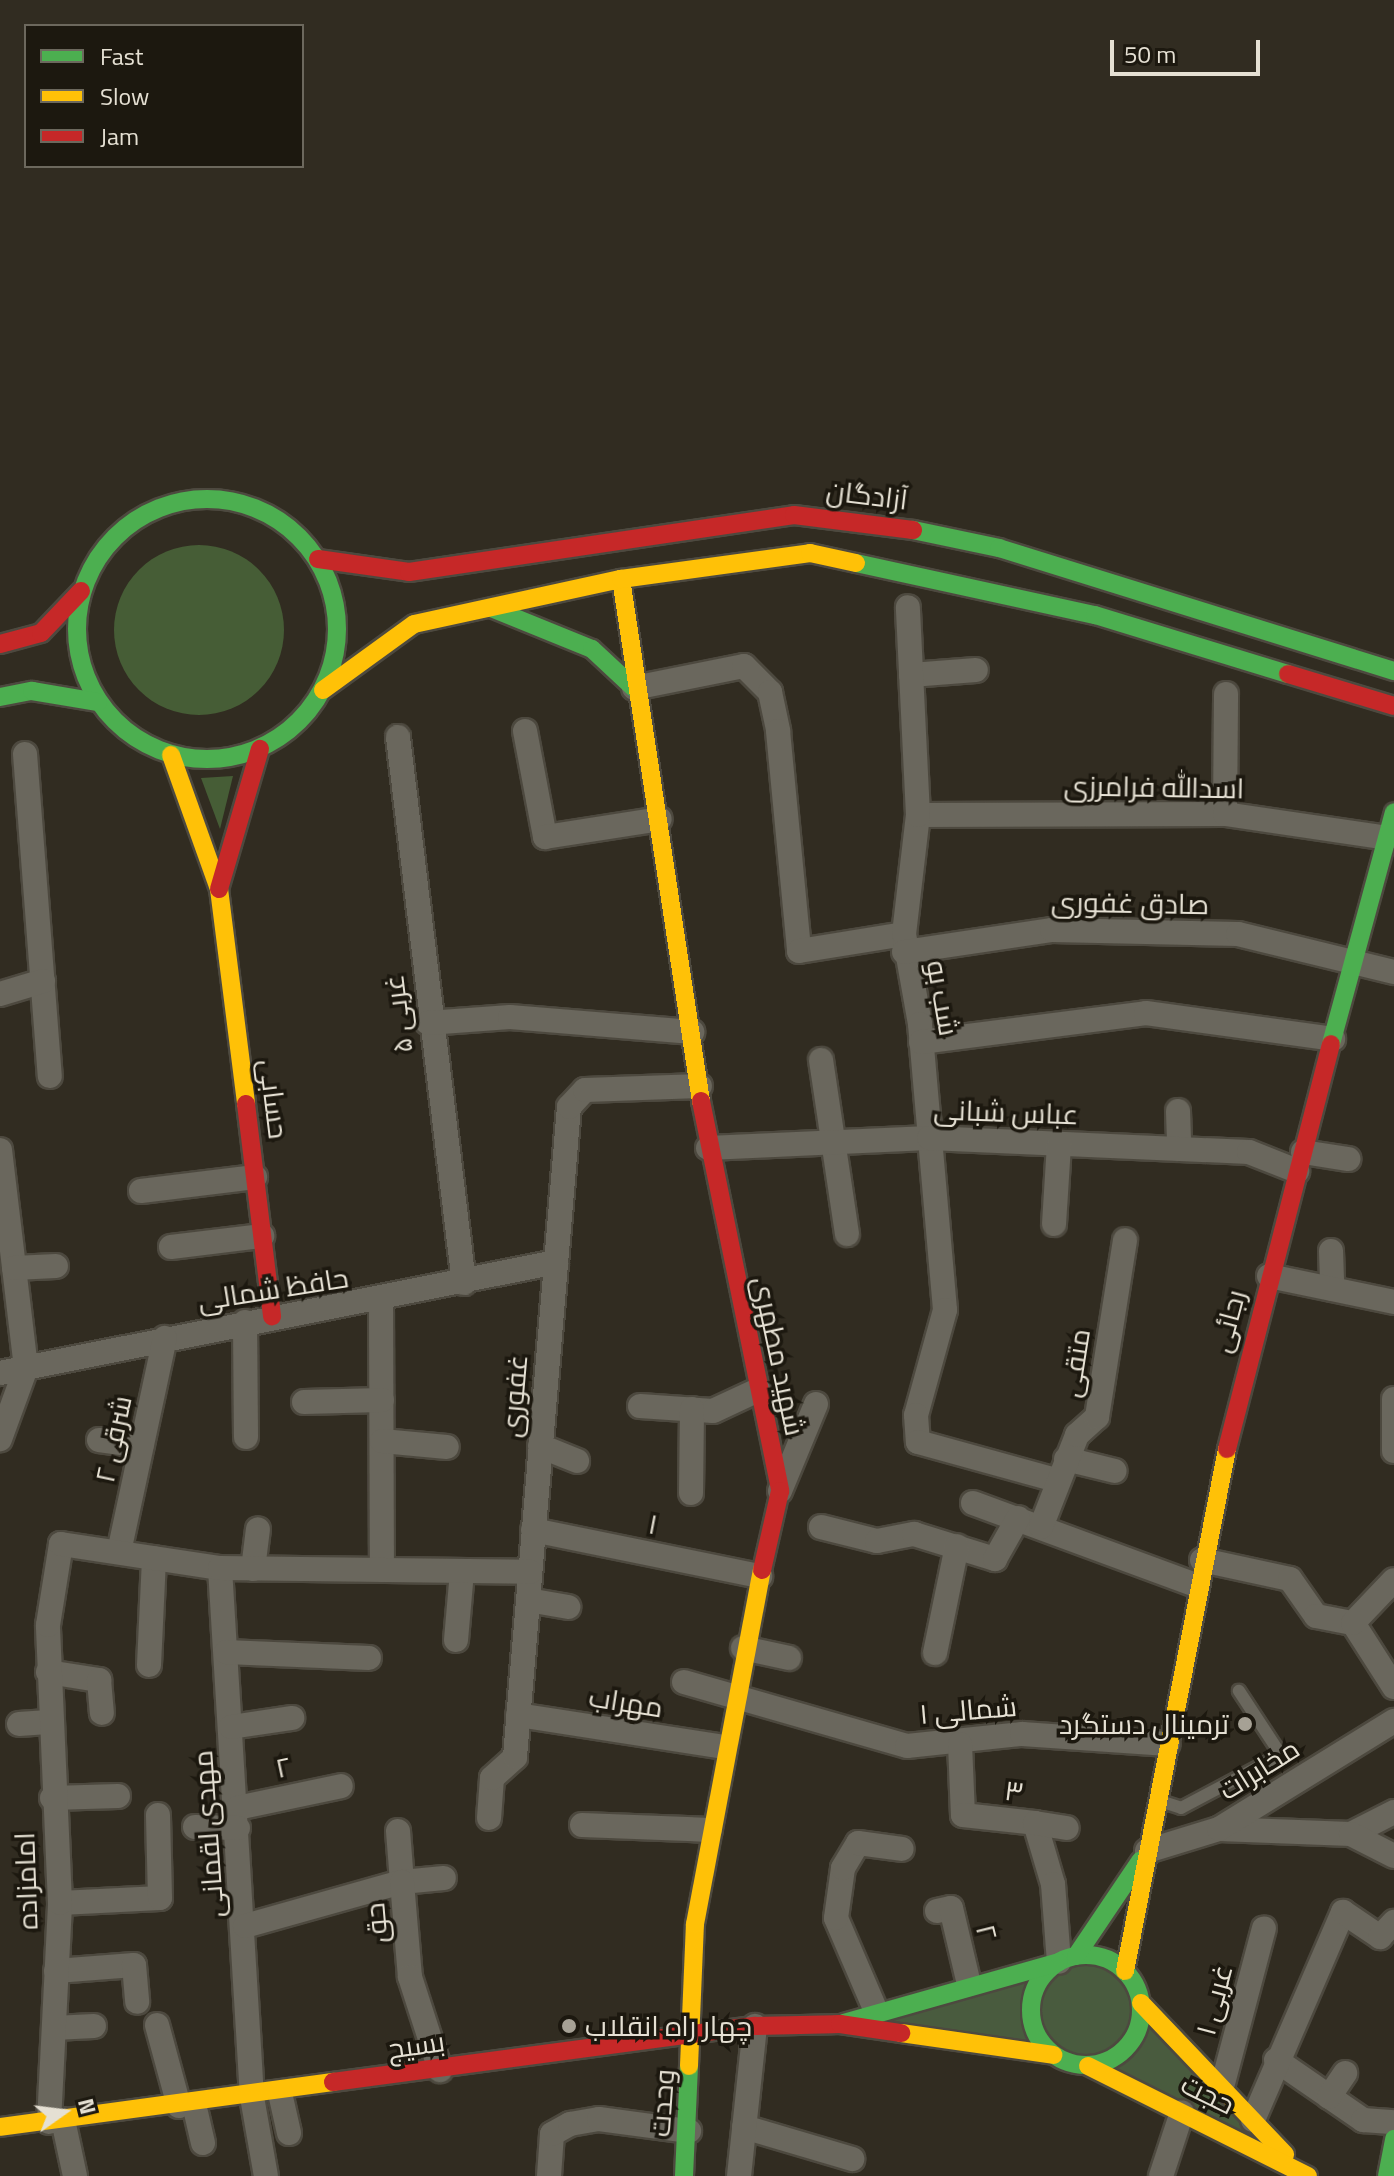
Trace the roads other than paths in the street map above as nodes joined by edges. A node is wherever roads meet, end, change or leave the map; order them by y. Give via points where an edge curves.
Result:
1 (318, 559) junction
2 (621, 579) junction
3 (81, 591) junction
4 (908, 607) dead end
5 (490, 608) junction
6 (0, 644) edge
7 (976, 670) dead end
8 (1394, 671) edge
9 (911, 675) junction
10 (634, 688) junction
11 (323, 690) junction
12 (1226, 694) dead end
13 (0, 697) edge
14 (98, 702) junction
15 (1394, 706) edge
16 (525, 731) dead end
17 (398, 737) dead end
18 (260, 749) junction
19 (25, 754) dead end
20 (171, 755) junction
21 (1394, 812) edge
22 (1225, 814) junction
23 (918, 815) junction
24 (660, 819) junction
25 (1387, 838) junction
26 (219, 889) junction
27 (904, 943) junction
28 (1354, 962) junction
29 (1394, 972) edge
30 (43, 981) junction
31 (0, 994) edge
32 (428, 1023) junction
33 (692, 1032) junction
34 (1333, 1039) junction
35 (921, 1042) junction
36 (821, 1060) dead end
37 (50, 1076) dead end
38 (700, 1086) junction
39 (1178, 1111) dead end
40 (929, 1138) junction
41 (836, 1142) junction
42 (1059, 1144) junction
43 (708, 1148) junction
44 (1179, 1149) junction
45 (0, 1150) edge
46 (1348, 1159) dead end
47 (1300, 1162) junction
48 (255, 1177) junction
49 (141, 1191) dead end
50 (1054, 1224) dead end
51 (847, 1234) dead end
52 (262, 1236) junction
53 (1125, 1240) dead end
54 (171, 1247) dead end
55 (1331, 1251) dead end
56 (556, 1262) junction
57 (56, 1266) dead end
58 (14, 1268) junction
59 (1269, 1276) junction
60 (464, 1283) junction
61 (1332, 1289) junction
62 (381, 1302) junction
63 (1394, 1302) edge
64 (272, 1316) junction
65 (245, 1322) junction
66 (165, 1338) junction
67 (26, 1368) junction
68 (0, 1373) edge
69 (758, 1390) junction
70 (1394, 1399) edge
71 (382, 1400) junction
72 (304, 1402) dead end
73 (816, 1404) dead end
74 (640, 1406) dead end
75 (692, 1409) junction
76 (246, 1437) dead end
77 (0, 1439) edge
78 (99, 1440) dead end
79 (382, 1441) junction
80 (142, 1446) junction
81 (540, 1446) junction
82 (447, 1447) dead end
83 (1394, 1451) edge
84 (577, 1461) dead end
85 (1061, 1469) junction
86 (1115, 1471) dead end
87 (780, 1491) junction
88 (691, 1493) dead end
89 (973, 1503) dead end
90 (1018, 1518) junction
91 (821, 1527) dead end
92 (1041, 1527) junction
93 (258, 1529) dead end
94 (533, 1530) junction
95 (957, 1546) junction
96 (119, 1552) junction
97 (154, 1558) junction
98 (1202, 1560) junction
99 (220, 1568) junction
100 (253, 1569) junction
101 (382, 1570) junction
102 (462, 1571) junction
103 (530, 1572) junction
104 (760, 1576) junction
105 (1394, 1580) edge
106 (1196, 1585) junction
107 (528, 1600) junction
108 (568, 1607) dead end
109 (1353, 1623) junction
110 (456, 1640) dead end
111 (743, 1648) junction
112 (226, 1652) junction
113 (935, 1653) dead end
114 (369, 1658) dead end
115 (789, 1658) dead end
116 (149, 1665) dead end
117 (48, 1672) junction
118 (684, 1682) dead end
119 (1394, 1687) edge
120 (1239, 1691) dead end
121 (733, 1692) junction
122 (102, 1713) dead end
123 (518, 1715) junction
124 (292, 1718) dead end
125 (1394, 1721) edge
126 (48, 1722) junction
127 (19, 1724) dead end
128 (231, 1727) junction
129 (960, 1744) junction
130 (1168, 1744) junction
131 (724, 1747) junction
132 (341, 1786) dead end
133 (118, 1796) dead end
134 (52, 1798) junction
135 (1157, 1800) junction
136 (1394, 1812) edge
137 (158, 1815) dead end
138 (237, 1818) junction
139 (489, 1818) dead end
140 (1035, 1823) junction
141 (582, 1825) dead end
142 (195, 1827) dead end
143 (1067, 1828) dead end
144 (1219, 1829) junction
145 (710, 1830) junction
146 (398, 1831) dead end
147 (1351, 1834) junction
148 (902, 1849) dead end
149 (1147, 1851) junction
150 (1394, 1856) edge
151 (444, 1878) dead end
152 (402, 1882) junction
153 (60, 1903) junction
154 (937, 1911) dead end
155 (1394, 1922) edge
156 (245, 1926) junction
157 (1264, 1928) dead end
158 (1067, 1959) junction
159 (56, 1971) junction
160 (1125, 1971) junction
161 (969, 1984) junction
162 (137, 2002) dead end
163 (1141, 2003) junction
164 (876, 2011) junction
165 (840, 2024) junction
166 (157, 2025) dead end
167 (94, 2026) dead end
168 (755, 2026) junction
169 (54, 2028) junction
170 (695, 2034) junction
171 (1053, 2055) junction
172 (1276, 2060) junction
173 (1088, 2066) junction
174 (440, 2070) junction
175 (1345, 2073) dead end
176 (1222, 2087) junction
177 (280, 2093) junction
178 (252, 2097) junction
179 (1329, 2097) junction
180 (187, 2105) junction
181 (1182, 2112) junction
182 (1253, 2120) junction
183 (56, 2121) junction
184 (1394, 2122) edge
185 (0, 2127) edge
186 (744, 2127) junction
187 (689, 2131) junction
188 (289, 2133) dead end
189 (1394, 2139) edge
190 (203, 2143) dead end
191 (852, 2159) dead end
192 (1304, 2175) edge
193 (75, 2176) edge
194 (266, 2176) edge
195 (549, 2176) edge
196 (684, 2176) edge
197 (739, 2176) edge
198 (1161, 2176) edge
199 (1387, 2176) edge

1 - 3 street via 290,526 252,505 210,497 168,503 130,522 100,552
1 - 8 street, آزادگان via 409,572 714,524 794,515 857,519 999,548
1 - 11 street via 335,601 337,647
2 - 5 street
2 - 10 street, شهید مطهری
2 - 15 street via 810,553 1095,615
3 - 6 street via 41,633
3 - 14 street via 76,630
4 - 9 street
5 - 10 street via 592,649
5 - 11 street via 414,624
7 - 9 street
9 - 23 street
10 - 24 street, شهید مطهری
10 - 27 street, شب بو via 744,666 770,692 778,731 799,951
11 - 18 street via 296,725
12 - 22 street
13 - 14 street via 32,691
14 - 20 street via 118,726
16 - 24 street via 545,837
17 - 32 street, ۵ غربی
18 - 20 street via 216,760
18 - 26 street, حسابی
19 - 30 street
20 - 26 street, حسابی
21 - 25 street, رجائی
22 - 23 street, اسدالله فرامرزی
22 - 25 street, اسدالله فرامرزی
23 - 27 street
24 - 33 street, شهید مطهری
25 - 28 street, رجائی
26 - 48 street, حسابی
27 - 28 street, صادق غفوری via 1083,931 1238,934
27 - 35 street, شب بو
28 - 29 street, صادق غفوری
28 - 34 street, رجائی
30 - 31 street
30 - 37 street
32 - 33 street via 510,1017
32 - 60 street, ۵ غربی
33 - 38 street, شهید مطهری
34 - 35 street via 1146,1013
34 - 47 street, رجائی
35 - 40 street, شب بو
36 - 41 street
38 - 43 street, شهید مطهری
38 - 56 street, غفوری via 585,1090 569,1107
39 - 44 street
40 - 41 street, عباس شبانی
40 - 42 street, عباس شبانی
40 - 85 street, شب بو via 945,1310 916,1415 918,1442
41 - 43 street, عباس شبانی
41 - 51 street
42 - 44 street, عباس شبانی via 1122,1157
42 - 50 street
43 - 69 street, شهید مطهری
44 - 47 street, عباس شبانی via 1249,1152
45 - 58 street
46 - 47 street, عباس شبانی
47 - 59 street, رجائی
48 - 49 street
48 - 52 street, حسابی
52 - 54 street
52 - 64 street, حسابی
53 - 85 street, متقی via 1097,1417
55 - 61 street
56 - 60 street, حافظ شمالی
56 - 81 street, غفوری
57 - 58 street
58 - 67 street
59 - 61 street
59 - 98 street, رجائی
60 - 62 street, حافظ شمالی
61 - 63 street
62 - 64 street, حافظ شمالی
62 - 71 street
64 - 65 street, حافظ شمالی
65 - 66 street, حافظ شمالی
65 - 76 street
66 - 67 street, حافظ شمالی
66 - 80 street, ۲ شرقی
67 - 68 street, حافظ شمالی
67 - 77 street
69 - 75 street via 713,1411
69 - 87 street, شهید مطهری
70 - 83 street
71 - 72 street
71 - 79 street
73 - 87 street
74 - 75 street
75 - 88 street
78 - 80 street
79 - 82 street
79 - 101 street
80 - 96 street, ۲ شرقی
81 - 84 street
81 - 94 street, غفوری
85 - 86 street
85 - 92 street, متقی
87 - 104 street, شهید مطهری
89 - 90 street
90 - 92 street
90 - 95 street via 995,1559
91 - 95 street via 877,1541 914,1534
92 - 106 street
93 - 100 street
94 - 103 street, غفوری
94 - 104 street, ۱
95 - 113 street
96 - 97 street
96 - 117 street, امامزاده via 61,1544
97 - 99 street
97 - 116 street
98 - 106 street, رجائی
98 - 109 street via 1290,1579 1316,1616
99 - 100 street
99 - 112 street, مهدی لقمانی
100 - 101 street
101 - 102 street
102 - 103 street
102 - 110 street
103 - 107 street, غفوری
104 - 111 street, شهید مطهری
105 - 109 street
106 - 130 street, رجائی
107 - 108 street
107 - 123 street, غفوری
109 - 119 street
111 - 115 street
111 - 121 street, شهید مطهری
112 - 114 street
112 - 128 street, مهدی لقمانی
117 - 122 street via 99,1680
117 - 126 street, امامزاده
118 - 121 street, ۱ شمالی
120 - 135 lane via 1281,1755 1181,1808
121 - 129 street, ۱ شمالی via 907,1746
121 - 131 street, شهید مطهری
123 - 131 street, مهراب
123 - 139 street, غفوری via 515,1757 492,1778
124 - 128 street
125 - 144 street, مخابرات
126 - 127 street
126 - 134 street, امامزاده
128 - 138 street, مهدی لقمانی
129 - 130 street, ۱ شمالی via 1022,1734
129 - 140 street, ۳ via 963,1815
130 - 135 street, رجائی
131 - 145 street, شهید مطهری
132 - 138 street, ۲
133 - 134 street
134 - 153 street, امامزاده
135 - 149 street, رجائی
136 - 147 street
137 - 153 street via 160,1898
138 - 142 street, ۲
138 - 156 street, مهدی لقمانی
140 - 143 street
140 - 158 street, ۳
141 - 145 street
144 - 147 street
144 - 149 street, مخابرات
145 - 170 street, شهید مطهری via 695,1924
146 - 152 street
147 - 150 street
148 - 164 street via 858,1843 843,1868 836,1918
149 - 158 street
149 - 160 street, رجائی
151 - 152 street
152 - 156 street, حق
152 - 174 street, حق via 410,1977
153 - 159 street, امامزاده
154 - 161 street, ۲ via 951,1908
155 - 172 street via 1380,1937 1343,1912
156 - 178 street, مهدی لقمانی
157 - 176 street, ۱ غربی
158 - 160 street via 1094,1956
158 - 161 street, بسیج
158 - 171 street via 1035,1989 1031,2007 1041,2041
159 - 162 street via 134,1965
159 - 169 street, امامزاده
160 - 163 street
161 - 164 street, بسیج
163 - 173 street via 1133,2039 1106,2062
163 - 176 street, حجت
164 - 165 street, بسیج
165 - 168 street, بسیج
165 - 171 street, بسیج
166 - 180 street
167 - 169 street
168 - 170 street, بسیج
168 - 186 street
169 - 183 street, امامزاده
170 - 174 street, بسیج
170 - 187 street, وحدت
171 - 173 street
172 - 179 street
172 - 182 street
173 - 181 street, حجت
174 - 177 street, بسیج
175 - 179 street
176 - 182 street, حجت
177 - 178 street, بسیج
177 - 188 street
178 - 180 street, بسیج
178 - 194 street, مهدی لقمانی
179 - 184 street via 1363,2120
180 - 183 street, بسیج
180 - 190 street
181 - 192 street, حجت
181 - 198 street
182 - 192 street, حجت
183 - 185 street, بسیج
183 - 193 street, امامزاده
186 - 191 street
186 - 197 street
187 - 195 street via 599,2119 570,2124 552,2134
187 - 196 street, وحدت
189 - 199 street

